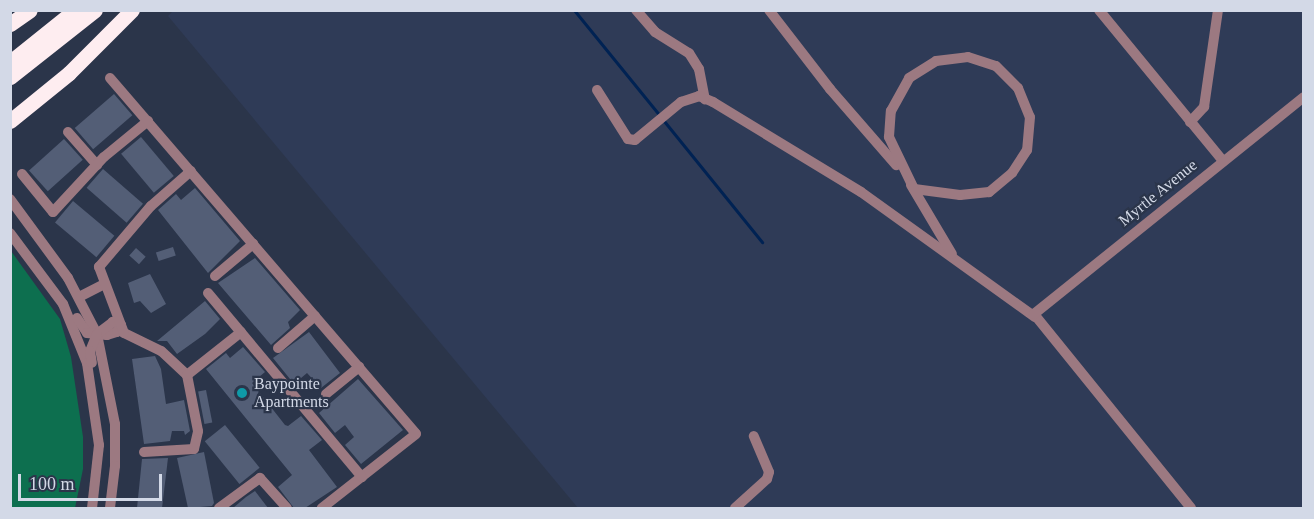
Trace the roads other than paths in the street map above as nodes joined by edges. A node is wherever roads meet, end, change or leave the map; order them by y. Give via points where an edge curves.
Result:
1 (30, 10) edge
2 (75, 10) edge
3 (94, 10) edge
4 (132, 10) edge
5 (636, 10) edge
6 (769, 10) edge
7 (1099, 10) edge
8 (1218, 10) edge
9 (10, 24) edge
10 (66, 26) junction
11 (10, 62) edge
12 (10, 77) edge
13 (110, 78) dead end
14 (597, 90) dead end
15 (1303, 98) edge
16 (705, 99) junction
17 (10, 121) edge
18 (148, 121) junction
19 (1191, 122) junction
20 (68, 132) dead end
21 (1222, 160) junction
22 (97, 165) junction
23 (190, 171) junction
24 (22, 174) dead end
25 (914, 189) junction
26 (10, 199) edge
27 (10, 233) edge
28 (253, 244) junction
29 (953, 257) junction
30 (215, 276) dead end
31 (104, 284) junction
32 (53, 287) junction
33 (208, 293) dead end
34 (79, 297) junction
35 (1034, 315) junction
36 (315, 316) junction
37 (121, 325) junction
38 (241, 332) junction
39 (97, 334) junction
40 (278, 348) dead end
41 (359, 367) junction
42 (187, 375) junction
43 (92, 384) junction
44 (326, 394) dead end
45 (754, 436) dead end
46 (144, 452) dead end
47 (362, 477) junction
48 (92, 507) edge
49 (109, 508) edge
50 (219, 508) edge
51 (287, 508) edge
52 (322, 508) edge
53 (735, 508) edge
54 (1191, 508) edge

1 - 9 highway
2 - 10 highway
3 - 10 highway
4 - 17 highway via 69,73
5 - 16 street via 655,32 689,53 699,69
6 - 25 street
7 - 19 street
8 - 19 street via 1204,107
10 - 11 highway
10 - 12 highway
13 - 18 street
14 - 16 street via 628,139 642,135 681,102 699,96
15 - 21 street, Myrtle Avenue
16 - 29 street via 861,192
18 - 22 street
18 - 23 street
19 - 21 street
20 - 22 street
21 - 35 street, Myrtle Avenue
22 - 24 street via 53,212
23 - 28 street
23 - 31 street via 151,206 101,261 99,272
25 - 25 street via 889,137 891,111 909,78 936,61 968,57 996,66 1018,88 1030,117 1027,150 1012,173 989,192 960,195
25 - 29 street
26 - 34 street
27 - 32 street
28 - 30 street
28 - 36 street
29 - 35 street
31 - 34 street
31 - 37 street
32 - 39 street via 72,307 82,329
32 - 43 street via 80,341
33 - 38 street
34 - 39 street
35 - 54 street
36 - 40 street
36 - 41 street
37 - 39 street via 117,332
37 - 42 street via 124,333 161,351
38 - 42 street
38 - 47 street
39 - 43 street via 90,351
39 - 49 street via 115,424
41 - 44 street
41 - 47 street via 416,434
42 - 46 street via 197,445 184,452
43 - 48 street via 99,445
45 - 53 street via 769,472
47 - 52 street
48 - 49 street
50 - 51 street via 260,478

